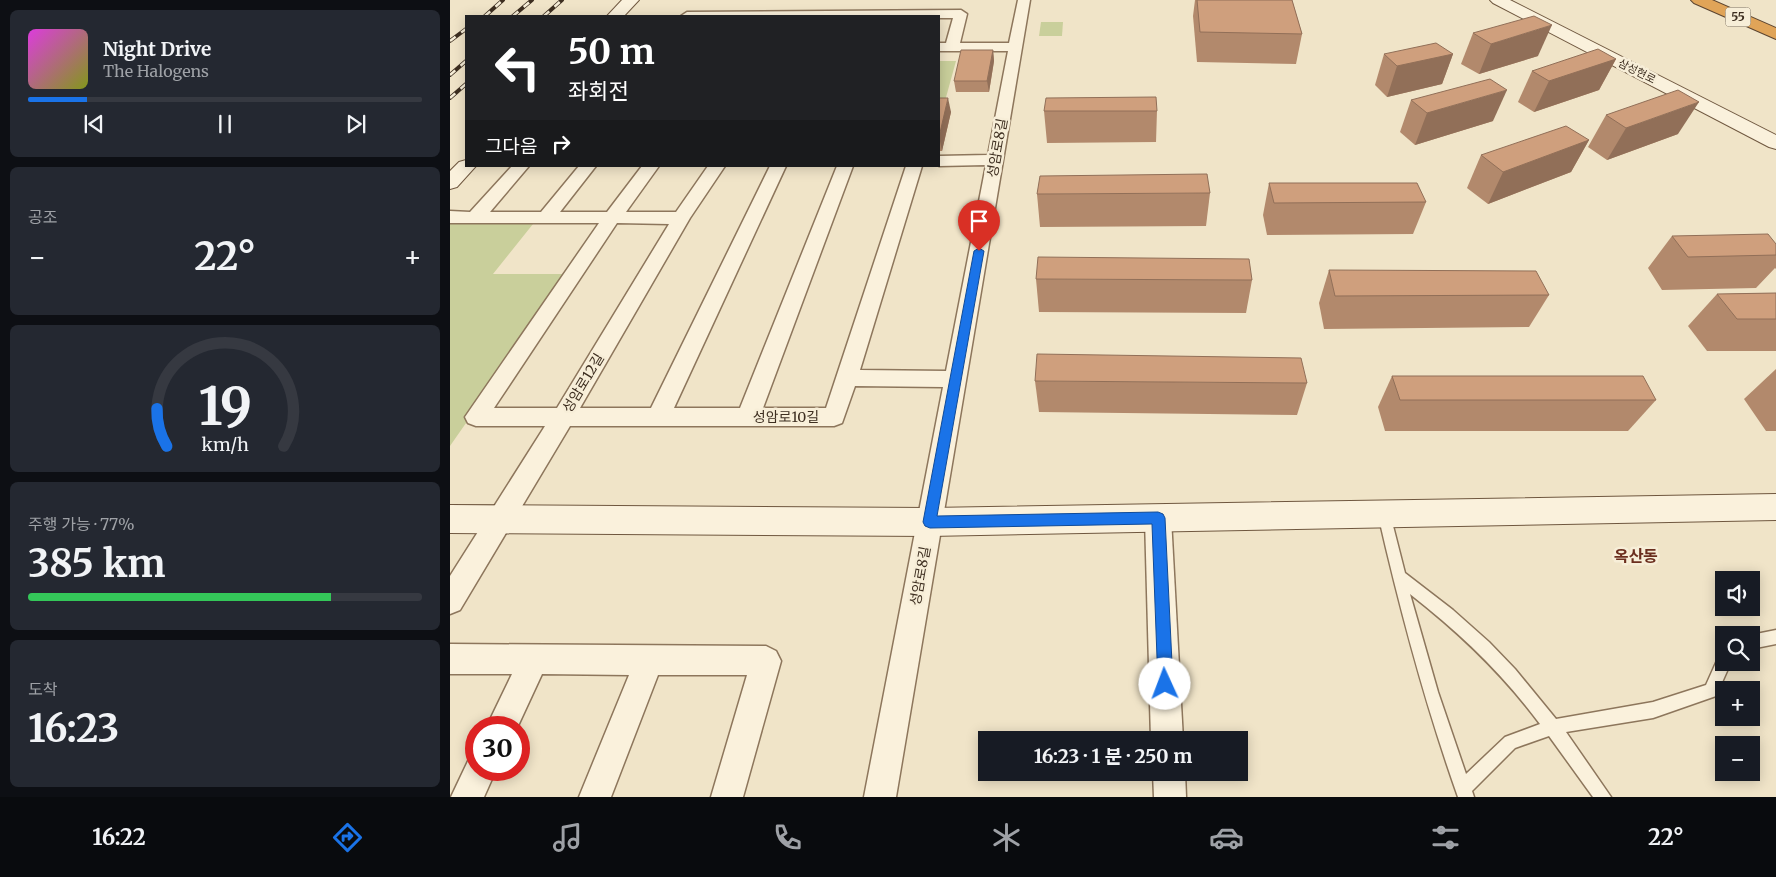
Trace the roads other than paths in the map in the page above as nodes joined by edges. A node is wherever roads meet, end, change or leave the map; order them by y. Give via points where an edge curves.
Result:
1 (632, 0) edge
2 (832, 0) edge
3 (1024, 0) edge
4 (1498, 0) edge
5 (1699, 0) edge
6 (1717, 0) edge
7 (616, 15) edge
8 (823, 15) edge
9 (892, 15) edge
10 (1776, 26) edge
11 (1776, 34) edge
12 (945, 47) edge
13 (1016, 47) junction
14 (1776, 143) edge
15 (995, 160) junction
16 (940, 161) edge
17 (465, 167) edge
18 (520, 167) edge
19 (587, 167) edge
20 (650, 167) edge
21 (716, 167) edge
22 (778, 167) edge
23 (845, 167) edge
24 (914, 167) edge
25 (450, 182) edge
26 (450, 217) edge
27 (475, 217) junction
28 (546, 218) junction
29 (612, 218) junction
30 (681, 218) junction
31 (847, 378) junction
32 (957, 379) junction
33 (563, 417) junction
34 (658, 417) junction
35 (748, 417) junction
36 (1776, 507) edge
37 (1384, 514) junction
38 (1158, 518) junction
39 (450, 519) edge
40 (498, 519) junction
41 (930, 522) junction
42 (1398, 576) junction
43 (450, 601) edge
44 (1776, 637) edge
45 (1760, 640) edge
46 (450, 659) edge
47 (534, 660) junction
48 (649, 660) junction
49 (1720, 671) edge
50 (507, 716) edge
51 (1552, 727) junction
52 (1168, 731) edge
53 (475, 781) edge
54 (1169, 781) edge
55 (1465, 792) edge
56 (467, 797) edge
57 (595, 797) edge
58 (727, 797) edge
59 (880, 797) edge
60 (1170, 797) edge
61 (1603, 797) edge

1 - 7 street
2 - 8 street
3 - 13 street, 성암로8길
4 - 14 street, 삼성현로
5 - 11 highway, 55
6 - 10 highway, 55
9 - 12 street via 961,14
12 - 13 street
13 - 15 street, 성암로8길
15 - 16 street
15 - 32 street, 성암로8길
17 - 25 street
18 - 27 street
19 - 28 street
20 - 29 street
21 - 30 street, 성암로12길
22 - 34 street
23 - 35 street
24 - 31 street, 성암로10길
26 - 27 street
27 - 28 street
28 - 29 street
29 - 30 street
29 - 33 street, 성암로10길 via 476,417
30 - 33 street, 성암로12길
31 - 32 street
31 - 35 street, 성암로10길 via 834,417
32 - 41 street, 성암로8길
33 - 34 street, 성암로10길
33 - 40 street, 성암로12길
34 - 35 street, 성암로10길
36 - 37 street
37 - 38 street
37 - 42 lane
38 - 41 street
38 - 52 street
39 - 40 street
40 - 41 street
40 - 43 street, 성암로12길
41 - 59 street, 성암로8길
42 - 51 lane via 1495,657
42 - 55 lane via 1451,757
44 - 45 lane
46 - 47 street
47 - 48 street
47 - 50 street
48 - 57 street
48 - 58 street via 766,661
49 - 51 lane via 1711,691 1654,710
51 - 55 lane via 1510,742
51 - 61 lane
53 - 56 street
54 - 60 street

